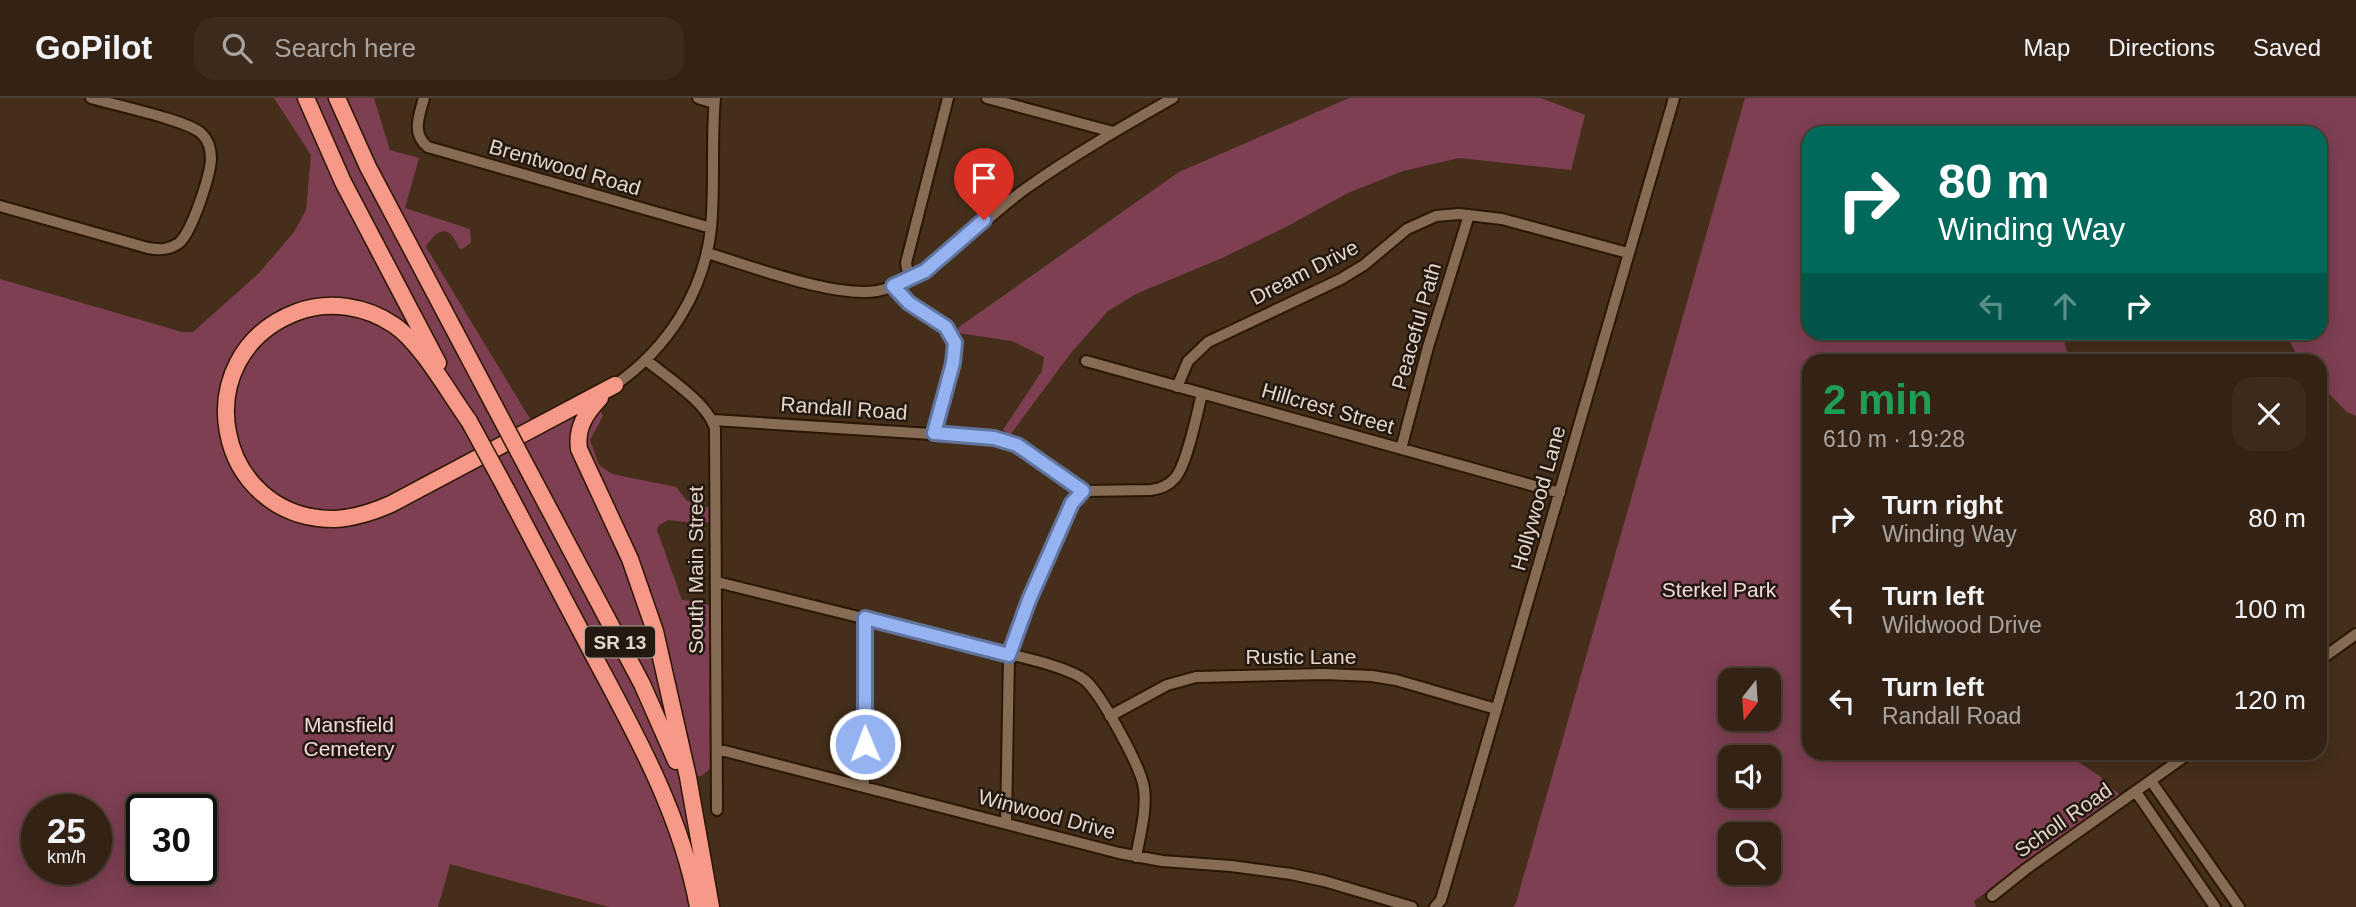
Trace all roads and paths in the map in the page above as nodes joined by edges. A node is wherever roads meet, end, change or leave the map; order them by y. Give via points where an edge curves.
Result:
1 (91, 98) edge
2 (306, 98) edge
3 (337, 98) edge
4 (424, 98) edge
5 (698, 98) edge
6 (948, 98) edge
7 (987, 98) edge
8 (1173, 98) edge
9 (1674, 98) edge
10 (715, 100) edge
11 (1113, 132) junction
12 (0, 206) edge
13 (1469, 215) junction
14 (710, 228) junction
15 (707, 253) junction
16 (1628, 253) junction
17 (909, 280) junction
18 (893, 286) junction
19 (646, 360) junction
20 (1086, 361) dead end
21 (615, 385) junction
22 (1177, 387) junction
23 (1202, 394) junction
24 (713, 420) junction
25 (469, 421) junction
26 (934, 433) junction
27 (1401, 449) junction
28 (1083, 491) junction
29 (1560, 493) junction
30 (717, 582) junction
31 (865, 618) junction
32 (2356, 634) edge
33 (1009, 655) junction
34 (2327, 655) edge
35 (1496, 709) junction
36 (1110, 716) junction
37 (717, 749) junction
38 (2180, 760) edge
39 (2151, 781) junction
40 (864, 785) junction
41 (2136, 792) junction
42 (718, 810) dead end
43 (694, 817) junction
44 (1006, 823) junction
45 (1136, 857) junction
46 (1371, 895) junction
47 (1992, 896) dead end
48 (707, 905) edge
49 (1368, 907) edge
50 (1412, 907) edge
51 (1436, 907) edge
52 (2215, 907) edge
53 (2239, 907) edge

1 - 12 street via 185,124 203,135 211,162 189,230 181,241 161,250
2 - 25 highway, SR 13 via 343,182
3 - 43 highway, SR 13, bridge via 374,178 652,704
4 - 14 street, Brentwood Road via 417,131 422,142 437,151
5 - 10 street
6 - 17 street via 906,263
7 - 11 street
8 - 11 street
9 - 16 street, Hollywood Lane
10 - 14 street
11 - 17 street via 1029,186
13 - 16 street, Dream Drive via 1502,219
13 - 22 street, Dream Drive via 1443,215 1415,225 1342,279 1215,337 1188,361
13 - 27 street, Peaceful Path
14 - 15 street
15 - 18 street via 842,291
15 - 19 street via 685,309
16 - 29 street, Hollywood Lane
17 - 18 street
18 - 26 street via 909,303 946,327 955,343
19 - 21 street
19 - 24 street
20 - 22 street, Hillcrest Street
21 - 25 highway via 391,504 336,519 286,509 256,487 234,455 224,409 235,365 264,331 288,315 337,306 376,315 405,335
21 - 43 highway via 583,419 579,449 646,602
22 - 23 street, Hillcrest Street
23 - 27 street, Hillcrest Street
23 - 28 street via 1180,471 1168,484 1140,491
24 - 26 street, Randall Road
24 - 30 street, South Main Street
25 - 48 highway, SR 13, bridge via 624,711 666,799
26 - 28 street, Randall Road via 994,438 1017,445
27 - 29 street, Hillcrest Street
28 - 33 street via 1072,503
29 - 35 street, Hollywood Lane
30 - 31 street
30 - 37 street, South Main Street
31 - 33 street
31 - 40 street
32 - 34 street
33 - 36 street via 1084,679
33 - 44 street
35 - 36 street, Rustic Lane via 1372,676 1225,676 1174,682
35 - 51 street, Hollywood Lane
36 - 45 street via 1144,789
37 - 40 street, Winwood Drive
37 - 42 street, South Main Street
38 - 39 street, Scholl Road
39 - 41 street, Scholl Road
39 - 53 street
40 - 44 street, Winwood Drive
41 - 47 street, Scholl Road
41 - 52 street
43 - 48 highway, SR 13
44 - 45 street, Winwood Drive
45 - 46 street, Winwood Drive via 1269,870
46 - 49 street
46 - 50 street

